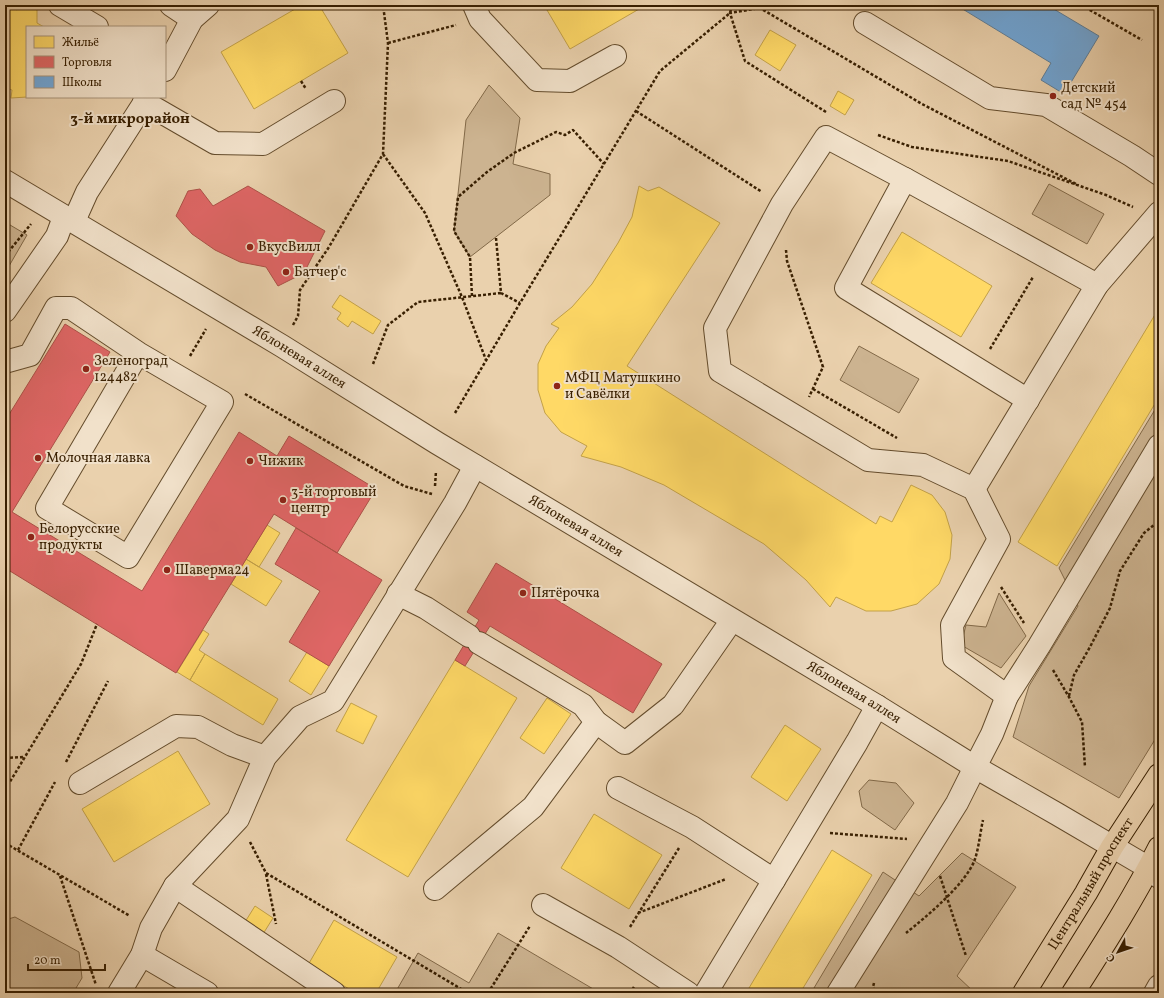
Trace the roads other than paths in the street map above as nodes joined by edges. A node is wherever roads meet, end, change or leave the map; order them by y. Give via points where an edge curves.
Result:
1 (60, 5) edge
2 (171, 5) edge
3 (208, 5) edge
4 (477, 12) edge
5 (192, 19) junction
6 (866, 23) dead end
7 (95, 26) edge
8 (615, 56) dead end
9 (166, 67) edge
10 (146, 100) edge
11 (334, 101) dead end
12 (1159, 174) edge
13 (905, 179) junction
14 (5, 181) edge
15 (1157, 216) edge
16 (69, 219) junction
17 (1097, 285) junction
18 (5, 311) edge
19 (138, 353) junction
20 (5, 362) edge
21 (1028, 400) junction
22 (1159, 446) edge
23 (475, 466) junction
24 (974, 489) junction
25 (398, 594) junction
26 (732, 620) junction
27 (1007, 696) junction
28 (877, 706) junction
29 (596, 722) junction
30 (265, 757) junction
31 (974, 767) junction
32 (1159, 774) edge
33 (80, 782) dead end
34 (618, 788) dead end
35 (1112, 847) junction
36 (1159, 848) edge
37 (1154, 873) edge
38 (774, 880) junction
39 (175, 886) junction
40 (435, 889) dead end
41 (543, 905) road end
42 (142, 956) junction
43 (1159, 986) edge
44 (119, 993) edge
45 (207, 993) edge
46 (334, 993) edge
47 (688, 993) edge
48 (706, 993) edge
49 (838, 993) edge
50 (1024, 993) edge
51 (1073, 993) edge
52 (1155, 993) edge

1 - 7 street
2 - 5 street
3 - 5 street
4 - 8 street via 537,80 570,81
5 - 9 street
6 - 12 street via 990,98 1046,105
10 - 11 street via 215,143 262,144
10 - 16 street
13 - 17 street
13 - 21 street via 846,288
13 - 24 street via 826,137 782,204 715,328 720,371 868,460 923,465
14 - 16 street, Яблоневая аллея
15 - 17 street
16 - 18 street
16 - 23 street, Яблоневая аллея via 282,346
17 - 21 street
19 - 19 street via 222,402 128,557 46,508
19 - 20 street via 71,308 56,308 30,355
21 - 24 street
22 - 27 street
23 - 25 street
23 - 26 street, Яблоневая аллея
24 - 27 street via 999,539 952,625 954,658
25 - 29 street via 426,608 583,705
25 - 30 street via 333,701 300,717
26 - 28 street, Яблоневая аллея
26 - 29 street via 673,706 625,743
27 - 31 street via 992,734
28 - 31 street, Яблоневая аллея
28 - 38 street
29 - 40 street via 533,807
30 - 33 street via 232,745 198,727 176,726
30 - 39 street via 238,819
31 - 35 street, Яблоневая аллея
31 - 49 street via 957,803
32 - 35 main road, Центральный проспект
34 - 38 street via 692,828
35 - 37 street, Яблоневая аллея
35 - 50 main road, Центральный проспект
36 - 37 main road
37 - 51 main road via 1107,938
38 - 48 street
39 - 42 street via 151,928
39 - 46 street
41 - 47 street via 618,947
42 - 44 street
42 - 45 street
43 - 52 street

